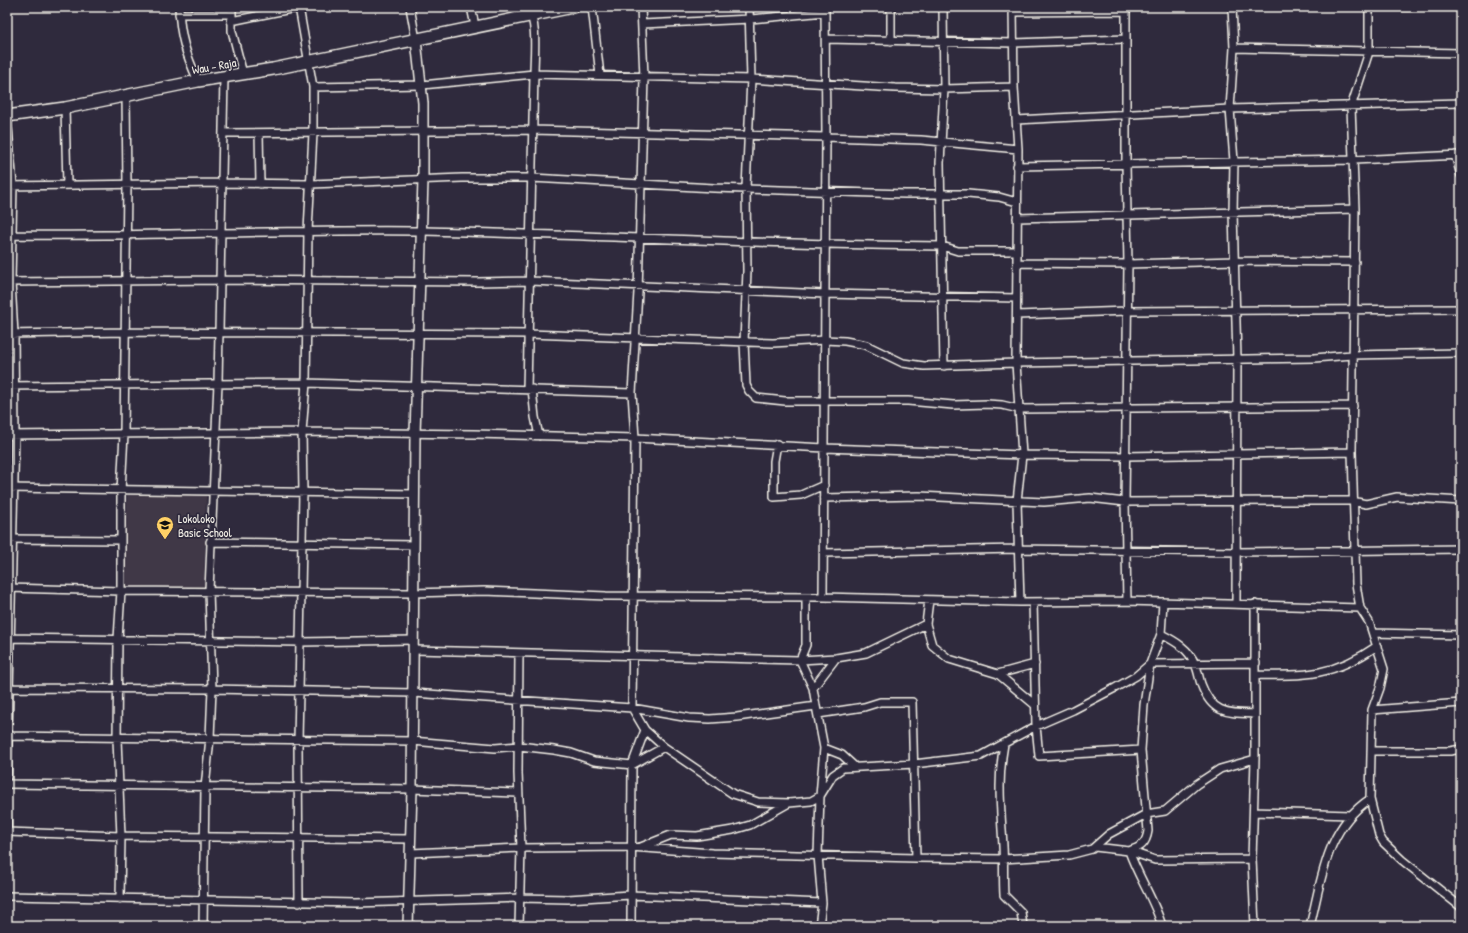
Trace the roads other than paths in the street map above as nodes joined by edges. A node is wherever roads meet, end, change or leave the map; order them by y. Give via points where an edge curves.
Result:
1 (299, 7) edge
2 (410, 7) edge
3 (471, 7) edge
4 (573, 7) edge
5 (592, 7) edge
6 (641, 7) edge
7 (749, 7) edge
8 (891, 7) edge
9 (943, 7) edge
10 (1232, 7) edge
11 (1369, 7) edge
12 (1386, 7) edge
13 (1409, 7) edge
14 (825, 9) edge
15 (1013, 9) edge
16 (1126, 9) edge
17 (179, 10) edge
18 (530, 11) edge
19 (232, 14) edge
20 (751, 19) junction
21 (642, 24) junction
22 (475, 26) junction
23 (420, 39) junction
24 (826, 39) junction
25 (1126, 39) junction
26 (891, 41) junction
27 (944, 42) junction
28 (1014, 43) junction
29 (1234, 48) junction
30 (1369, 52) junction
31 (1461, 53) edge
32 (308, 62) junction
33 (243, 74) junction
34 (534, 74) junction
35 (600, 75) junction
36 (224, 77) junction
37 (644, 77) junction
38 (752, 79) junction
39 (198, 81) junction
40 (826, 83) junction
41 (422, 85) junction
42 (313, 87) junction
43 (1014, 87) junction
44 (944, 89) junction
45 (126, 96) junction
46 (1461, 103) edge
47 (1351, 107) junction
48 (65, 108) junction
49 (1230, 109) junction
50 (7, 116) edge
51 (1126, 116) junction
52 (1016, 120) junction
53 (422, 130) junction
54 (532, 130) junction
55 (224, 133) junction
56 (259, 133) junction
57 (313, 133) junction
58 (642, 133) junction
59 (749, 136) junction
60 (826, 137) junction
61 (942, 142) junction
62 (1018, 149) junction
63 (1458, 155) edge
64 (1354, 160) junction
65 (1234, 161) junction
66 (1126, 164) junction
67 (1018, 166) junction
68 (1461, 175) edge
69 (532, 178) junction
70 (423, 180) junction
71 (221, 183) junction
72 (641, 183) junction
73 (260, 184) junction
74 (310, 184) junction
75 (67, 185) junction
76 (128, 185) junction
77 (10, 186) edge
78 (746, 188) junction
79 (826, 191) junction
80 (940, 195) junction
81 (1018, 202) junction
82 (1355, 209) junction
83 (1233, 212) junction
84 (1127, 215) junction
85 (1017, 218) junction
86 (308, 231) junction
87 (422, 231) junction
88 (220, 232) junction
89 (127, 234) junction
90 (531, 234) junction
91 (14, 235) junction
92 (639, 237) junction
93 (746, 242) junction
94 (826, 246) junction
95 (942, 246) junction
96 (1017, 250) junction
97 (1235, 261) junction
98 (1355, 262) junction
99 (1017, 263) junction
100 (1128, 264) junction
101 (220, 280) junction
102 (126, 281) junction
103 (307, 281) junction
104 (420, 281) junction
105 (531, 281) junction
106 (9, 282) edge
107 (638, 286) junction
108 (746, 290) junction
109 (825, 294) junction
110 (943, 297) junction
111 (1016, 298) junction
112 (1354, 309) junction
113 (1461, 309) edge
114 (1236, 310) junction
115 (1127, 311) junction
116 (1017, 315) junction
117 (125, 332) junction
118 (307, 333) junction
119 (419, 333) junction
120 (11, 334) edge
121 (218, 334) junction
122 (529, 334) junction
123 (636, 338) junction
124 (825, 340) junction
125 (744, 342) junction
126 (1461, 354) edge
127 (1352, 355) junction
128 (1237, 359) junction
129 (1126, 361) junction
130 (1016, 362) junction
131 (944, 366) junction
132 (218, 384) junction
133 (306, 384) junction
134 (124, 385) junction
135 (11, 386) edge
136 (417, 387) junction
137 (529, 389) junction
138 (632, 393) junction
139 (825, 402) junction
140 (1353, 406) junction
141 (1237, 407) junction
142 (1126, 408) junction
143 (1019, 409) junction
144 (302, 432) junction
145 (216, 433) junction
146 (124, 434) junction
147 (415, 434) junction
148 (7, 435) edge
149 (15, 435) junction
150 (539, 436) junction
151 (635, 438) junction
152 (777, 444) junction
153 (824, 448) junction
154 (1352, 452) junction
155 (1022, 454) junction
156 (1237, 454) junction
157 (1126, 456) junction
158 (824, 485) junction
159 (10, 488) edge
160 (121, 491) junction
161 (212, 491) junction
162 (303, 492) junction
163 (415, 494) junction
164 (824, 498) junction
165 (1017, 501) junction
166 (1352, 501) junction
167 (1461, 501) edge
168 (1125, 502) junction
169 (1237, 502) junction
170 (10, 539) edge
171 (121, 540) junction
172 (210, 542) junction
173 (302, 543) junction
174 (414, 545) junction
175 (1018, 549) junction
176 (1461, 549) edge
177 (1126, 551) junction
178 (1354, 551) junction
179 (1238, 552) junction
180 (824, 553) junction
181 (10, 588) edge
182 (209, 590) junction
183 (121, 591) junction
184 (302, 591) junction
185 (413, 593) junction
186 (634, 597) junction
187 (806, 597) junction
188 (823, 597) junction
189 (928, 600) junction
190 (1127, 601) junction
191 (1020, 602) junction
192 (1033, 602) junction
193 (1163, 602) junction
194 (1236, 604) junction
195 (1255, 604) junction
196 (1360, 608) junction
197 (926, 624) junction
198 (1373, 633) junction
199 (1161, 634) junction
200 (1461, 635) edge
201 (9, 639) edge
202 (118, 639) junction
203 (413, 640) junction
204 (211, 641) junction
205 (301, 642) junction
206 (1377, 646) junction
207 (414, 650) junction
208 (519, 654) junction
209 (633, 654) junction
210 (836, 658) junction
211 (800, 660) junction
212 (1195, 663) junction
213 (1256, 663) junction
214 (1035, 664) junction
215 (1150, 664) junction
216 (998, 674) junction
217 (1256, 675) junction
218 (8, 688) edge
219 (118, 688) junction
220 (813, 688) junction
221 (212, 689) junction
222 (300, 691) junction
223 (413, 693) junction
224 (519, 700) junction
225 (1461, 703) edge
226 (1035, 705) junction
227 (816, 706) junction
228 (632, 708) junction
229 (1372, 710) junction
230 (818, 714) junction
231 (1255, 714) junction
232 (1036, 726) junction
233 (645, 730) junction
234 (8, 736) edge
235 (210, 738) junction
236 (117, 739) junction
237 (298, 741) junction
238 (412, 741) junction
239 (1004, 744) junction
240 (519, 746) junction
241 (664, 747) junction
242 (824, 748) junction
243 (1461, 749) edge
244 (1141, 750) junction
245 (1371, 751) junction
246 (1255, 759) junction
247 (914, 764) junction
248 (632, 765) junction
249 (854, 766) junction
250 (7, 777) edge
251 (7, 784) edge
252 (119, 786) junction
253 (205, 788) junction
254 (299, 788) junction
255 (412, 789) junction
256 (518, 793) junction
257 (820, 796) junction
258 (1370, 799) junction
259 (789, 803) junction
260 (1254, 812) junction
261 (1146, 814) junction
262 (1350, 814) junction
263 (7, 820) edge
264 (7, 833) edge
265 (121, 836) junction
266 (206, 837) junction
267 (300, 837) junction
268 (411, 839) junction
269 (635, 847) junction
270 (1095, 847) junction
271 (521, 848) junction
272 (1129, 850) junction
273 (410, 853) junction
274 (818, 855) junction
275 (916, 858) junction
276 (1003, 859) junction
277 (1252, 859) junction
278 (630, 895) junction
279 (7, 896) edge
280 (520, 898) junction
281 (120, 899) junction
282 (205, 901) junction
283 (409, 901) junction
284 (299, 903) junction
285 (822, 903) junction
286 (1461, 907) edge
287 (203, 926) edge
288 (408, 926) edge
289 (519, 926) edge
290 (631, 926) edge
291 (819, 926) edge
292 (1023, 926) edge
293 (1162, 926) edge
294 (1255, 926) edge
295 (1310, 926) edge

1 - 19 street
1 - 32 street
2 - 23 street
3 - 22 street
4 - 18 main road, Wau - Raja
5 - 35 street
6 - 21 street
7 - 20 street
8 - 26 street
9 - 27 street
10 - 29 street
11 - 30 street
12 - 13 street
14 - 20 street
14 - 24 street
15 - 16 street
15 - 28 street
16 - 25 street
17 - 19 street
17 - 39 street via 180,33
18 - 22 main road, Wau - Raja
18 - 34 street
19 - 33 street via 235,48
20 - 21 street
20 - 38 street
21 - 37 street
22 - 23 main road, Wau - Raja
23 - 32 main road, Wau - Raja
23 - 41 street
24 - 26 street
24 - 40 street
25 - 28 street
25 - 51 street
26 - 27 street
27 - 28 street
27 - 44 street
28 - 43 street
29 - 30 street
29 - 49 street
30 - 31 street
30 - 47 street
32 - 33 main road, Wau - Raja
32 - 42 street
33 - 36 main road, Wau - Raja
34 - 35 street
34 - 41 street
34 - 54 street
35 - 37 street
36 - 39 main road, Wau - Raja
36 - 55 street
37 - 38 street
37 - 58 street
38 - 40 street
38 - 59 street
39 - 45 main road, Wau - Raja
40 - 44 street
40 - 60 street
41 - 42 street
41 - 53 street
42 - 57 street
43 - 44 street
43 - 52 street
44 - 61 street
45 - 48 main road, Wau - Raja
45 - 76 street
46 - 47 street
47 - 49 street
47 - 64 street
48 - 50 main road, Wau - Raja
48 - 75 street
49 - 51 street
49 - 65 street
50 - 77 street
51 - 52 street
51 - 66 street
52 - 62 street
53 - 54 street
53 - 57 street
53 - 70 street
54 - 58 street
54 - 69 street
55 - 56 street
55 - 71 street
56 - 57 street
56 - 73 street
57 - 74 street
58 - 59 street
58 - 72 street
59 - 60 street
59 - 78 street
60 - 61 street
60 - 79 street
61 - 62 street
61 - 80 street
62 - 67 street
63 - 64 street
63 - 68 street
64 - 65 street
64 - 82 street
65 - 66 street
65 - 83 street
66 - 67 street
66 - 84 street
67 - 81 street
69 - 70 street
69 - 72 street
69 - 90 street
70 - 74 street
70 - 87 street
71 - 73 street
71 - 76 street
71 - 88 street
72 - 78 street
72 - 92 street
73 - 74 street
74 - 86 street
75 - 76 street
75 - 77 street
76 - 89 street
77 - 91 street
78 - 79 street
78 - 93 street
79 - 80 street
79 - 94 street
80 - 81 street via 991,196
80 - 95 street
81 - 85 street
82 - 83 street
82 - 98 street
83 - 84 street
83 - 97 street
84 - 85 street
84 - 100 street
85 - 96 street
86 - 87 street
86 - 88 street
86 - 103 street
87 - 90 street
87 - 104 street
88 - 89 street
88 - 101 street
89 - 91 street
89 - 102 street
90 - 92 street
90 - 105 street
91 - 106 street
92 - 93 street
92 - 107 street
93 - 94 street
93 - 108 street
94 - 95 street
94 - 109 street
95 - 96 street via 958,251
95 - 110 street
96 - 99 street
97 - 98 street
97 - 100 street
97 - 114 street
98 - 112 street
99 - 100 street
99 - 111 street
100 - 115 street
101 - 102 street
101 - 103 street
101 - 121 street
102 - 106 street
102 - 117 street
103 - 104 street
103 - 118 street
104 - 105 street
104 - 119 street
105 - 107 street
105 - 122 street
106 - 120 street
107 - 108 street
107 - 123 street
108 - 109 street
108 - 125 street
109 - 110 street
109 - 124 street
110 - 111 street
110 - 131 street
111 - 116 street
112 - 113 street
112 - 114 street
112 - 127 street
114 - 115 street
114 - 128 street
115 - 116 street
115 - 129 street
116 - 130 street
117 - 120 street
117 - 121 street
117 - 134 street
118 - 119 street
118 - 121 street
118 - 133 street
119 - 122 street
119 - 136 street
120 - 135 street
121 - 132 street
122 - 123 street
122 - 137 street
123 - 125 street
123 - 138 street
124 - 125 street
124 - 131 street via 866,345 903,363
124 - 139 street
125 - 139 street via 746,385 756,398
126 - 127 street
127 - 128 street
127 - 140 street
128 - 129 street
128 - 141 street
129 - 130 street
129 - 142 street
130 - 131 street
130 - 143 street
132 - 133 street
132 - 134 street
132 - 145 street
133 - 136 street
133 - 144 street
134 - 135 street
134 - 146 street
135 - 149 street
136 - 137 street
136 - 147 street
137 - 138 street
137 - 150 street
138 - 151 street
139 - 143 street via 908,401 953,405 1002,405
139 - 153 street
140 - 141 street
140 - 154 street
141 - 142 street
141 - 156 street
142 - 143 street
142 - 157 street
143 - 155 street
144 - 145 street
144 - 147 street
144 - 162 street
145 - 146 street
145 - 161 street
146 - 149 street
146 - 160 street
147 - 150 street
147 - 163 street
148 - 149 street
149 - 159 street
150 - 151 street
151 - 152 street
151 - 186 street
152 - 153 street
152 - 158 street via 774,461 774,497 801,494
153 - 155 street
153 - 158 street
154 - 156 street
154 - 166 street
155 - 157 street
155 - 165 street
156 - 157 street
156 - 169 street
157 - 168 street
158 - 164 street
159 - 160 street
159 - 170 street
160 - 161 street
160 - 171 street
161 - 162 street
161 - 172 street
162 - 163 street
162 - 173 street
163 - 174 street
164 - 165 street via 919,496
164 - 180 street
165 - 168 street via 1044,502 1090,498
165 - 175 street
166 - 167 street via 1366,504 1397,497
166 - 169 street
166 - 178 street
168 - 169 street
168 - 177 street
169 - 179 street
170 - 171 street
170 - 181 street
171 - 183 street
172 - 173 street
172 - 182 street
173 - 174 street
173 - 184 street
174 - 185 street
175 - 177 street
175 - 180 street
175 - 191 street
176 - 178 street
177 - 179 street
177 - 190 street
178 - 179 street
178 - 196 street
179 - 194 street
180 - 188 street
181 - 183 street
181 - 201 street
182 - 183 street
182 - 184 street
182 - 204 street
183 - 202 street
184 - 185 street
184 - 205 street
185 - 186 street via 484,591
185 - 203 street
186 - 187 street
186 - 209 street
187 - 188 street
187 - 211 street via 806,645
188 - 189 street
189 - 191 street
189 - 197 street
190 - 192 street
190 - 193 street
191 - 192 street
192 - 214 street
193 - 194 street
193 - 199 street
194 - 195 street
195 - 196 street
195 - 213 street
196 - 198 street
197 - 210 street via 866,653
197 - 216 street via 932,645 949,658
198 - 200 street
198 - 206 street
199 - 212 street via 1177,642
199 - 215 street
201 - 202 street
201 - 218 street
202 - 204 street
202 - 219 street
203 - 205 street
203 - 207 street
204 - 205 street
204 - 221 street
205 - 222 street
206 - 217 street via 1327,672 1308,675
206 - 229 street via 1384,669
207 - 208 street
207 - 223 street
208 - 209 street
208 - 224 street
209 - 211 street
209 - 228 street
210 - 211 street
210 - 220 street
211 - 220 street
212 - 213 street
212 - 215 street
212 - 231 street via 1201,684 1212,705 1231,713
213 - 217 street
214 - 216 street
214 - 226 street
215 - 232 street via 1115,688
215 - 244 street
216 - 226 street
217 - 231 street
218 - 219 street
218 - 234 street
219 - 221 street
219 - 236 street
220 - 227 street
221 - 222 street
221 - 235 street
222 - 223 street
222 - 237 street
223 - 224 street
223 - 238 street
224 - 228 street
224 - 240 street
225 - 229 street
226 - 232 street
227 - 228 street via 710,719 684,718
227 - 230 street
228 - 233 street
229 - 245 street
230 - 242 street
230 - 247 street via 880,702 912,702
231 - 246 street
232 - 239 street
232 - 244 street via 1039,756
233 - 241 street
233 - 248 street
234 - 236 street
234 - 250 street
235 - 236 street
235 - 237 street
235 - 253 street
236 - 252 street
237 - 238 street
237 - 254 street
238 - 240 street via 495,748
238 - 255 street
239 - 247 street via 974,758
239 - 276 street via 999,788
240 - 248 street via 571,752 594,761
240 - 256 street
241 - 248 street
241 - 259 street via 733,794 758,802
242 - 249 street via 842,755
242 - 257 street
243 - 245 street
244 - 261 street
245 - 258 street
246 - 260 street
246 - 261 street via 1220,769 1197,784 1166,811
247 - 249 street
247 - 275 street
248 - 269 street
249 - 257 street via 843,768 833,775
251 - 252 street
252 - 253 street
252 - 265 street
253 - 254 street
253 - 266 street
254 - 255 street
254 - 267 street
255 - 256 street
255 - 268 street
256 - 271 street
257 - 259 street
257 - 274 street
258 - 262 street
258 - 286 street via 1378,835 1383,842
259 - 269 street via 733,830 697,836 671,835
260 - 262 street
260 - 277 street
261 - 270 street via 1109,834
261 - 272 street via 1147,838 1141,847
262 - 295 street via 1337,831 1329,851
263 - 264 street
264 - 265 street
265 - 266 street
265 - 281 street
266 - 267 street
266 - 282 street
267 - 268 street
267 - 284 street
268 - 273 street
269 - 271 street
269 - 274 street via 712,853
269 - 278 street
270 - 272 street
270 - 276 street via 1069,855
271 - 273 street
271 - 280 street
272 - 277 street via 1155,860
272 - 293 street
273 - 283 street
274 - 275 street
274 - 285 street
275 - 276 street
276 - 292 street via 1004,896 1021,912
277 - 294 street
278 - 280 street via 568,899
278 - 285 street
278 - 290 street
279 - 281 street
280 - 283 street
280 - 289 street
281 - 282 street
282 - 284 street
282 - 287 street
283 - 284 street
283 - 288 street
285 - 291 street

